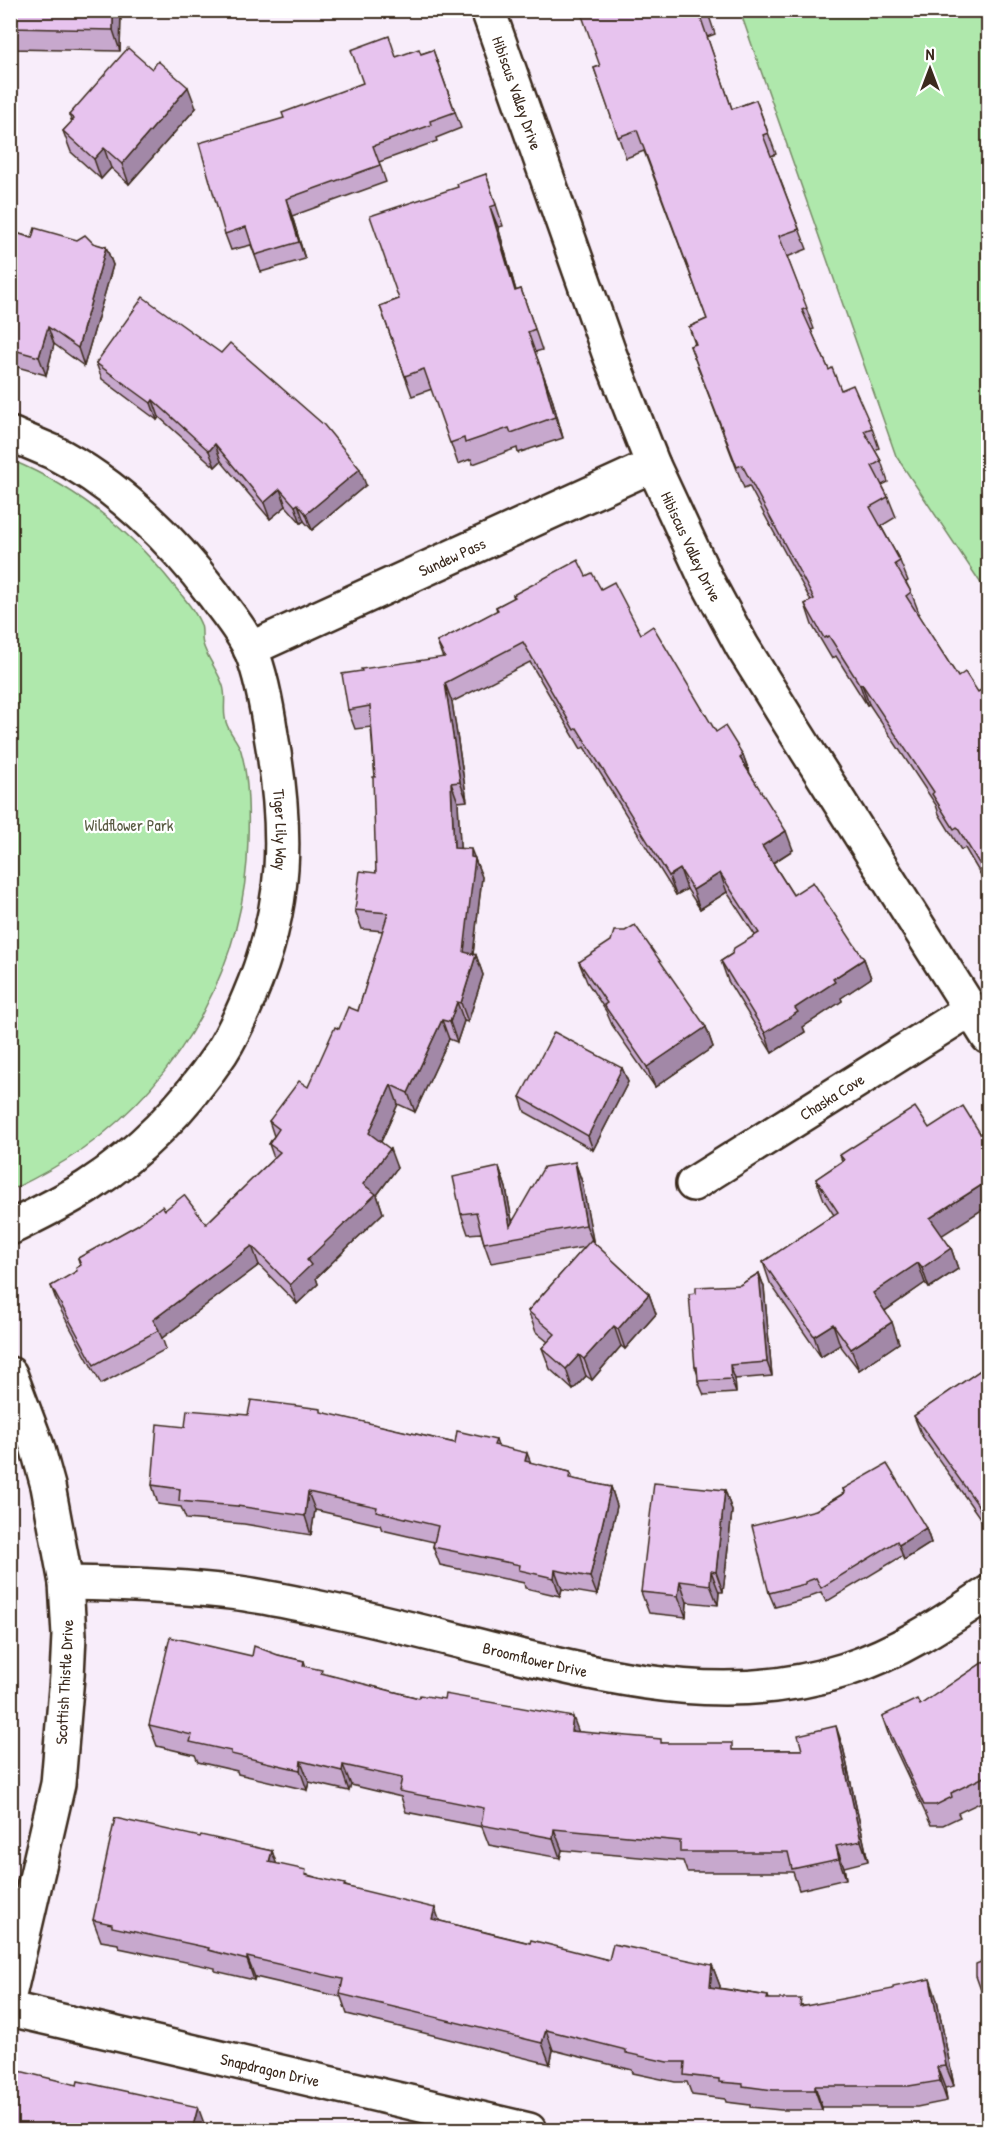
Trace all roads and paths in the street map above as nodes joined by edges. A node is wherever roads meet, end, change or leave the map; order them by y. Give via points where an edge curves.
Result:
1 (488, 10) edge
2 (10, 434) edge
3 (653, 465) junction
4 (250, 650) junction
5 (970, 1009) junction
6 (988, 1037) edge
7 (693, 1184) dead end
8 (10, 1228) edge
9 (10, 1374) edge
10 (66, 1583) junction
11 (988, 1593) edge
12 (10, 1991) edge
13 (10, 2009) edge
14 (529, 2130) edge

1 - 3 street, Hibiscus Valley Drive via 609,353
2 - 4 street, Tiger Lily Way via 55,453 126,501 180,553
3 - 4 street, Sundew Pass
3 - 5 street, Hibiscus Valley Drive via 742,646
4 - 8 street, Tiger Lily Way via 262,687 276,760 282,848 276,913 240,1019 196,1088 138,1148 87,1186
5 - 6 street, Hibiscus Valley Drive
5 - 7 street, Chaska Cove
9 - 10 street, Scottish Thistle Drive via 48,1486
10 - 11 street, Broomflower Drive via 239,1593 619,1678 678,1687 727,1688 774,1685 845,1670 915,1640
10 - 12 street, Scottish Thistle Drive via 68,1676 58,1784
13 - 14 street, Snapdragon Drive

